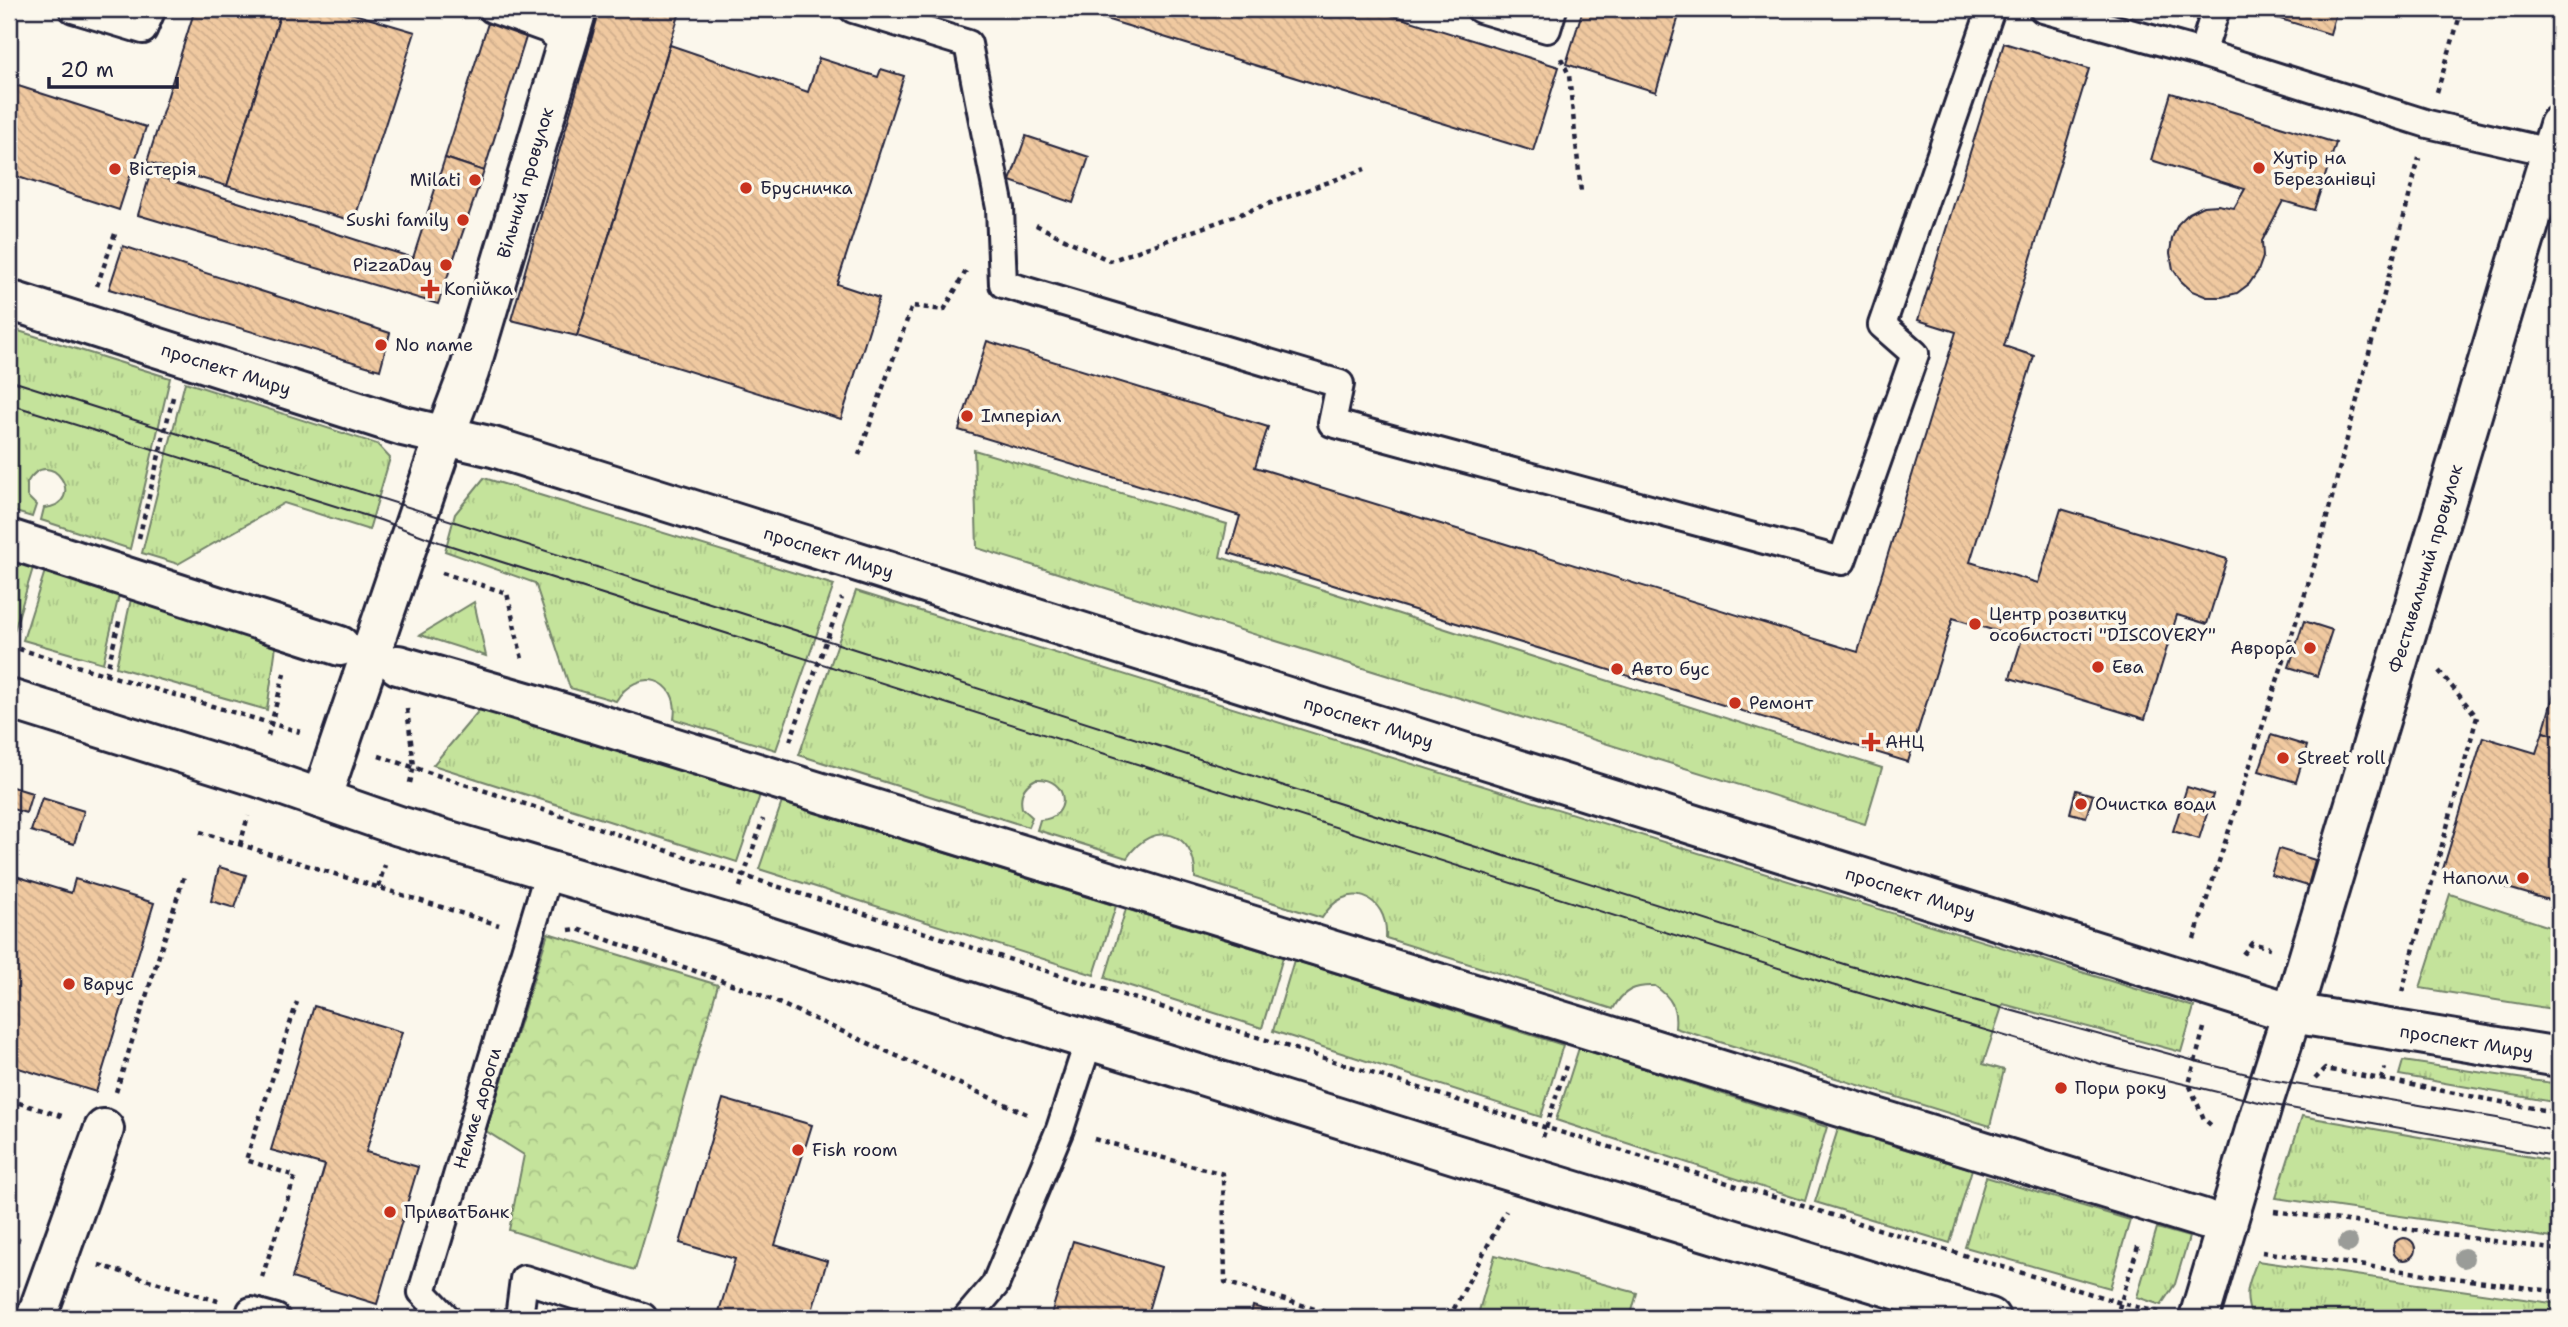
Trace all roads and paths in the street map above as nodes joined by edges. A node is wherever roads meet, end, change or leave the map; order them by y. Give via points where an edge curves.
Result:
1 (74, 9) edge
2 (152, 9) edge
3 (492, 9) edge
4 (853, 9) edge
5 (1480, 9) edge
6 (1991, 9) edge
7 (2043, 9) edge
8 (2216, 9) edge
9 (2462, 9) edge
10 (1550, 19) edge
11 (572, 26) edge
12 (2202, 53) junction
13 (2428, 124) junction
14 (2555, 138) edge
15 (1364, 169) dead end
16 (1581, 192) dead end
17 (1000, 208) junction
18 (116, 230) dead end
19 (969, 265) dead end
20 (93, 295) dead end
21 (9, 300) edge
22 (183, 356) junction
23 (444, 438) junction
24 (859, 456) dead end
25 (9, 539) edge
26 (431, 570) dead end
27 (130, 578) junction
28 (9, 646) edge
29 (340, 646) dead end
30 (400, 666) joint
31 (2436, 667) dead end
32 (106, 675) junction
33 (9, 699) edge
34 (533, 704) junction
35 (340, 744) junction
36 (414, 766) junction
37 (321, 799) junction
38 (399, 826) junction
39 (200, 832) dead end
40 (549, 871) junction
41 (185, 873) dead end
42 (377, 887) junction
43 (529, 934) junction
44 (2193, 942) dead end
45 (2252, 943) dead end
46 (2215, 989) junction
47 (298, 1002) dead end
48 (2292, 1013) junction
49 (1578, 1024) junction
50 (2397, 1031) junction
51 (1089, 1040) junction
52 (2559, 1057) edge
53 (2381, 1079) junction
54 (2306, 1087) dead end
55 (9, 1100) edge
56 (2559, 1113) edge
57 (1547, 1128) junction
58 (2215, 1128) dead end
59 (104, 1129) junction
60 (1060, 1129) junction
61 (1525, 1175) junction
62 (2151, 1202) junction
63 (2268, 1203) dead end
64 (2204, 1219) dead end
65 (2262, 1244) dead end
66 (2559, 1250) edge
67 (96, 1265) dead end
68 (2559, 1292) edge
69 (2121, 1303) junction
70 (225, 1304) dead end
71 (262, 1306) edge
72 (643, 1317) edge
73 (2184, 1317) edge
74 (36, 1318) edge
75 (447, 1318) edge
76 (519, 1318) edge
77 (967, 1318) edge
78 (1345, 1318) edge
79 (1449, 1318) edge
80 (1990, 1318) edge
81 (2116, 1318) edge

1 - 2 lane via 143,30
3 - 11 lane via 547,29
4 - 17 lane via 968,44
5 - 10 lane
6 - 17 lane via 1882,325 1915,354 1842,561 1332,423 1340,384 1003,284
7 - 12 lane
8 - 12 lane
9 - 13 path
10 - 16 path via 1569,75
11 - 23 street, Вільний провулок via 470,372
12 - 13 lane
13 - 14 lane
13 - 44 path via 2316,560
14 - 48 street, Фестивальний провулок
15 - 17 path via 1110,261
18 - 20 path
19 - 24 path via 944,310 912,306
21 - 22 street, проспект Миру
22 - 23 street, проспект Миру
22 - 27 path
23 - 35 street
23 - 46 street, проспект Миру via 506,451
25 - 27 street
26 - 34 path via 507,593
27 - 29 street
27 - 32 path
28 - 32 path
30 - 34 street
30 - 36 path
31 - 50 path via 2477,717 2399,1002
32 - 35 path
33 - 37 street
34 - 49 street
35 - 36 path
35 - 37 street
36 - 38 path
36 - 57 path via 757,880
37 - 38 street
38 - 40 street
38 - 42 path
39 - 42 path
40 - 43 lane, Немає дороги
40 - 51 street
41 - 59 path
42 - 43 path
43 - 60 path via 577,929 754,992
43 - 75 lane, Немає дороги via 422,1292
45 - 46 path
46 - 48 street, проспект Миру
46 - 58 path via 2189,1084 2204,1119
47 - 71 path via 246,1160 295,1176
48 - 50 street, проспект Миру
48 - 73 street
49 - 57 path
49 - 62 street
50 - 52 street, проспект Миру
50 - 53 path
51 - 60 lane
51 - 61 street
53 - 54 path via 2325,1069
53 - 56 path
55 - 59 path
57 - 61 path
57 - 69 path
59 - 74 street
60 - 77 lane via 995,1285
60 - 78 path via 1223,1174 1225,1282
61 - 79 path
61 - 80 street
62 - 64 street
62 - 69 path
63 - 66 path via 2270,1210
65 - 68 path via 2260,1251
67 - 70 path
69 - 73 path
69 - 81 path
72 - 76 lane via 524,1279

